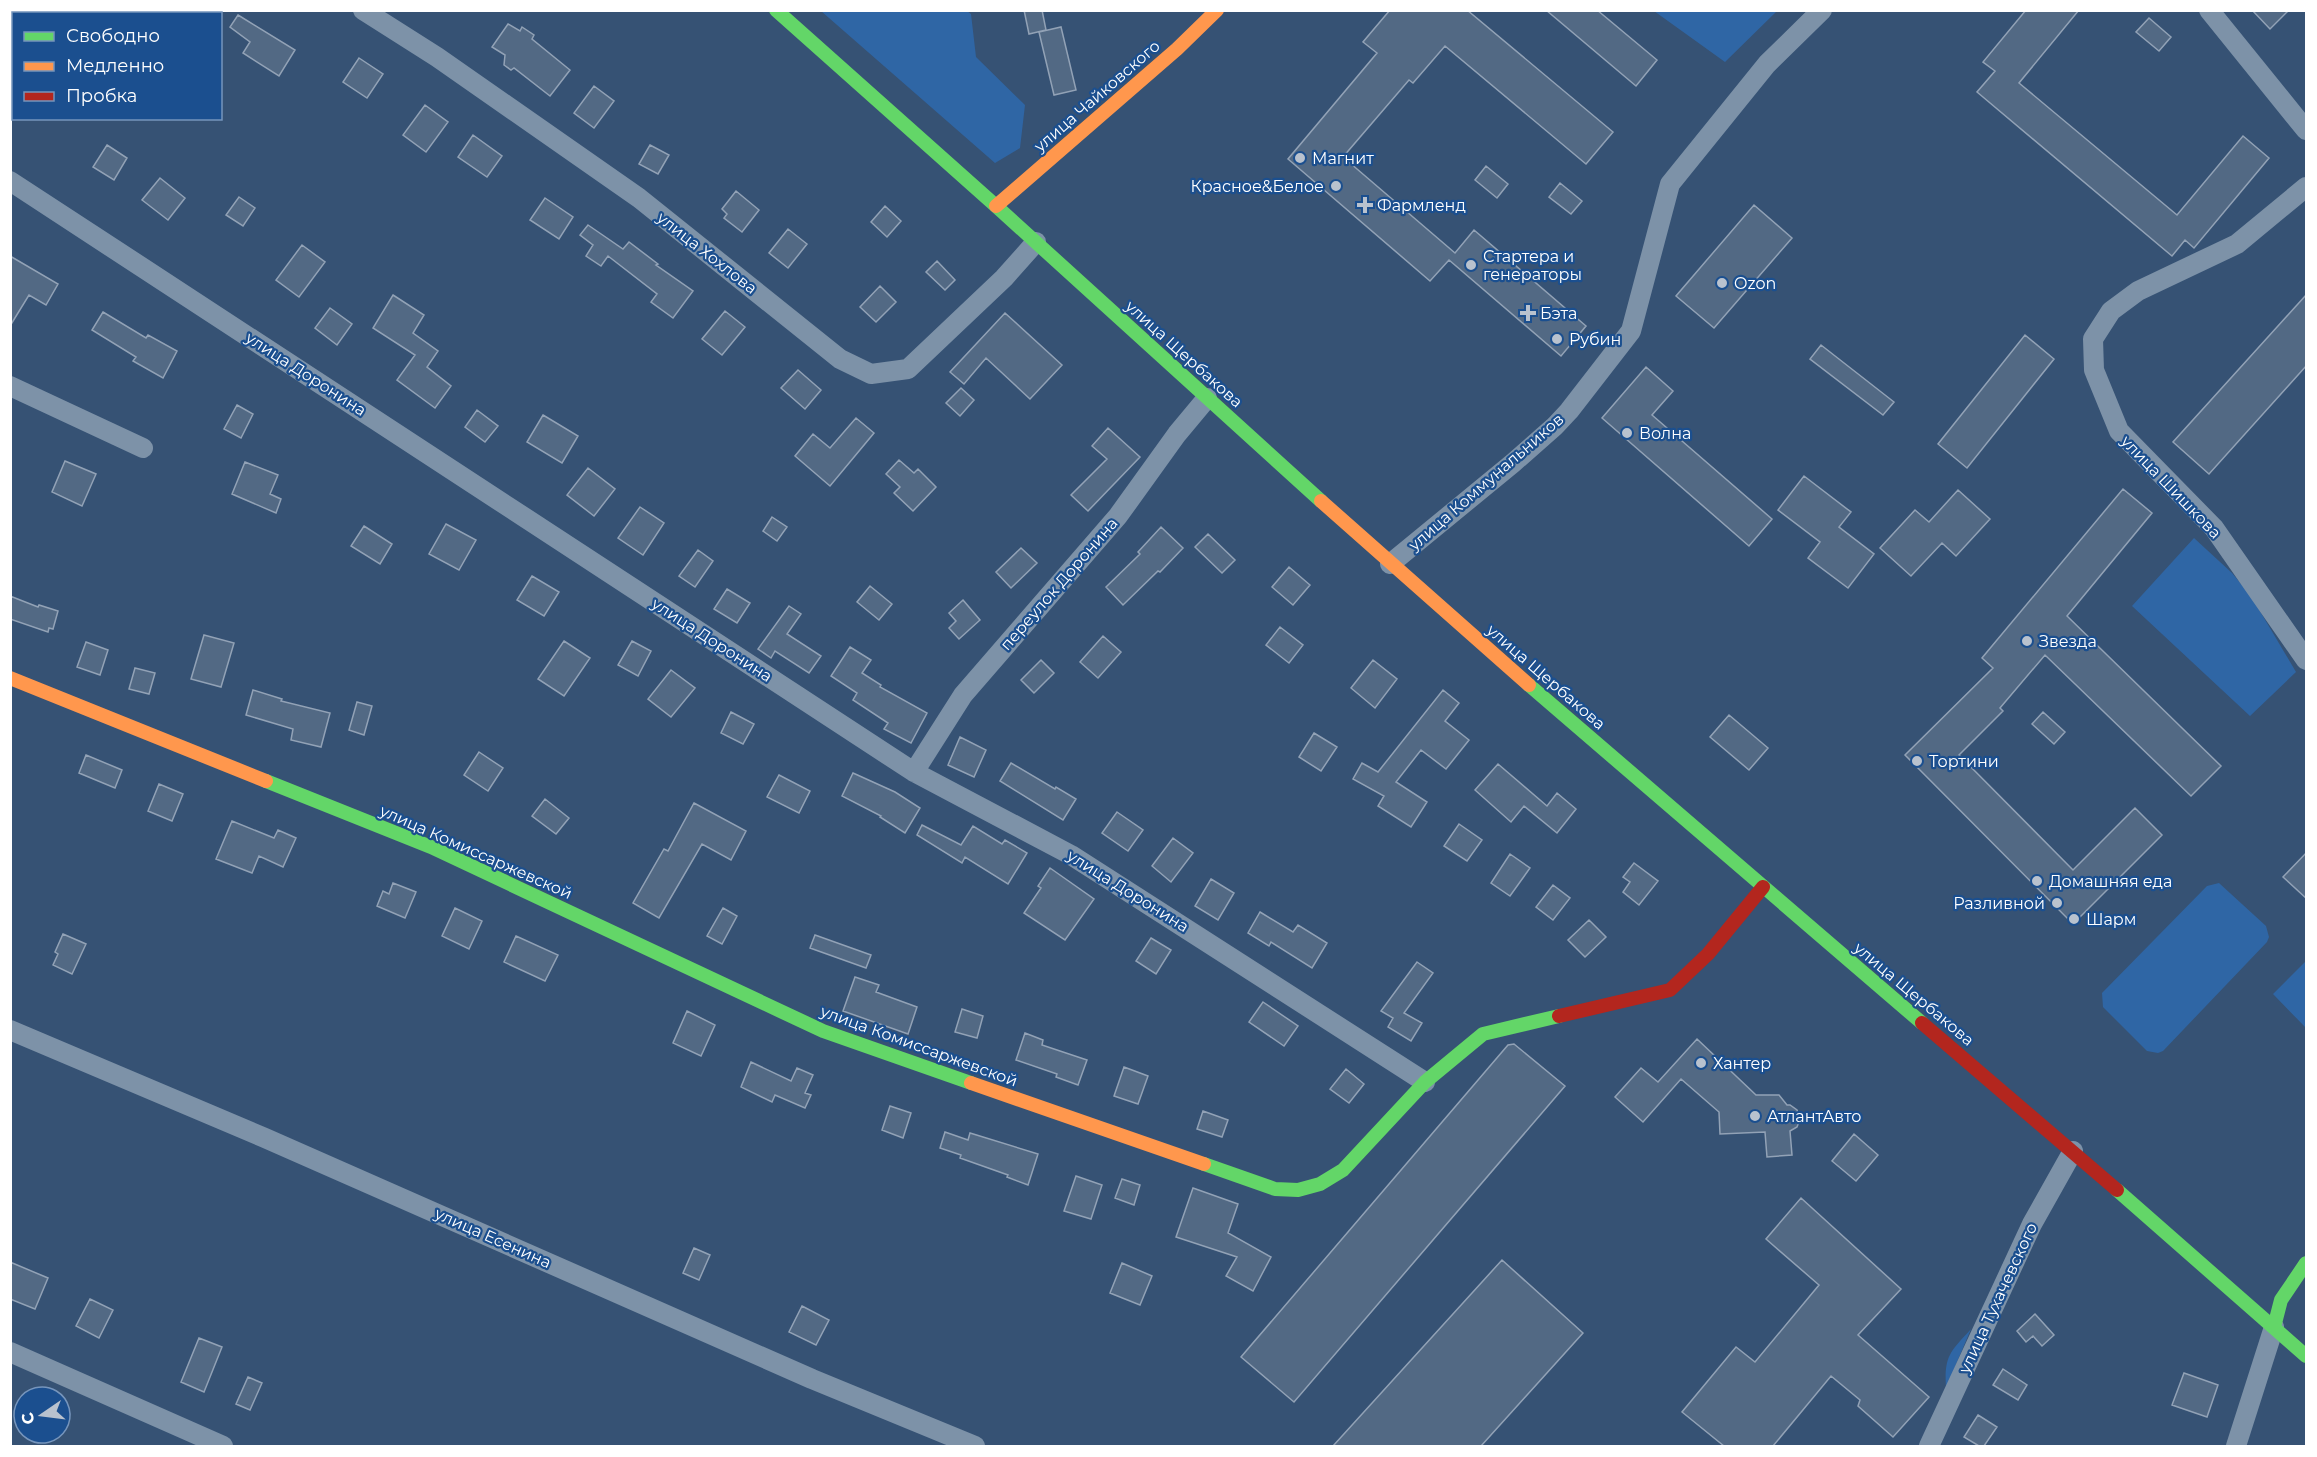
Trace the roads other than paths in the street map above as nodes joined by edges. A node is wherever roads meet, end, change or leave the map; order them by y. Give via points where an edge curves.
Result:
1 (363, 10) edge
2 (776, 10) edge
3 (1217, 10) edge
4 (1822, 10) edge
5 (2209, 10) edge
6 (2307, 130) edge
7 (10, 181) edge
8 (2307, 187) edge
9 (996, 206) junction
10 (1036, 242) junction
11 (10, 386) edge
12 (1207, 398) junction
13 (142, 448) dead end
14 (1390, 564) junction
15 (2303, 648) edge
16 (10, 678) edge
17 (914, 772) junction
18 (1763, 887) junction
19 (10, 1030) edge
20 (1425, 1082) junction
21 (2073, 1151) junction
22 (2307, 1263) edge
23 (2274, 1327) junction
24 (10, 1352) edge
25 (2307, 1356) edge
26 (223, 1446) edge
27 (975, 1446) edge
28 (1929, 1446) edge
29 (2236, 1446) edge

1 - 10 street, улица Хохлова via 639,198 840,358 871,374 908,369 1004,278
2 - 9 street, улица Щербакова
3 - 9 street, улица Чайковского
4 - 14 street, улица Коммунальников via 1767,64 1670,184 1631,331 1569,411 1513,463
5 - 6 street
7 - 17 street, улица Доронина
8 - 15 street, улица Шишкова via 2237,244 2138,291 2110,311 2093,339 2094,370 2119,431 2214,528
9 - 10 street, улица Щербакова
10 - 12 street, улица Щербакова
11 - 13 street
12 - 14 street, улица Щербакова
12 - 17 street, переулок Доронина via 1118,516 963,695
14 - 18 street, улица Щербакова
16 - 20 street, улица Комиссаржевской via 431,847 823,1031 1275,1189 1298,1190 1320,1184 1343,1170
17 - 20 street, улица Доронина via 1071,855
18 - 20 street, улица Комиссаржевской via 1725,936 1670,990 1483,1034
18 - 21 street, улица Щербакова
19 - 27 street, улица Есенина via 265,1137 812,1379
21 - 23 street, улица Щербакова
21 - 28 street, улица Тухачевского via 2032,1224
22 - 23 street via 2281,1300
23 - 25 street, улица Щербакова
23 - 29 street
24 - 26 street

